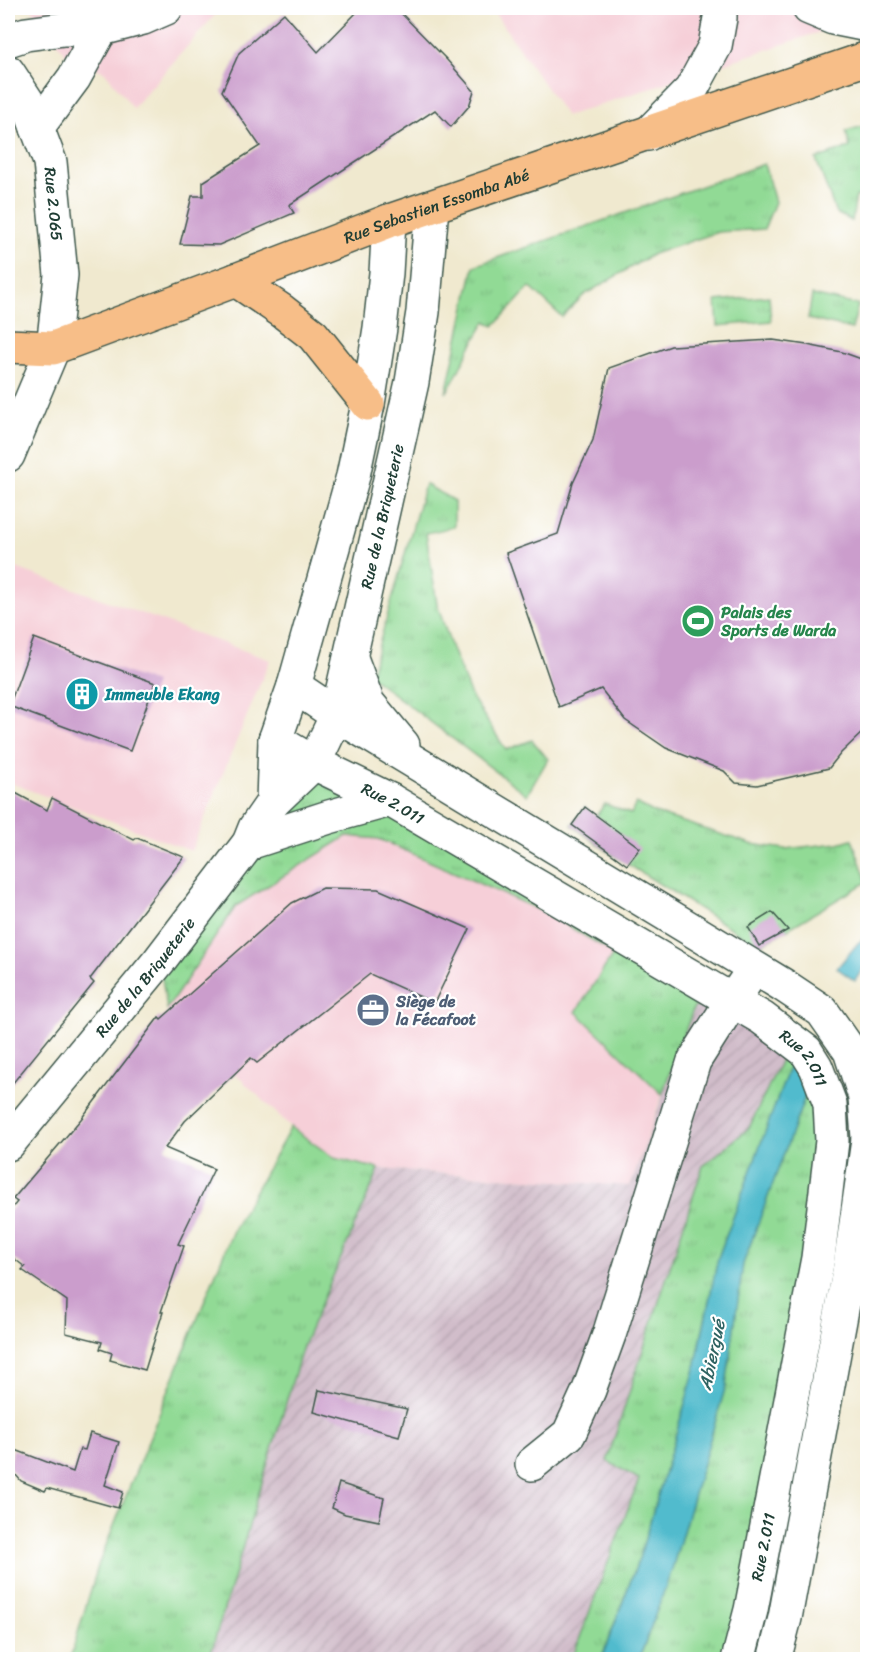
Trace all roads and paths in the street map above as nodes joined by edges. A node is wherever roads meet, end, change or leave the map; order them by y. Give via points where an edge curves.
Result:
1 (166, 8) edge
2 (720, 8) edge
3 (809, 8) edge
4 (867, 25) edge
5 (101, 29) junction
6 (8, 40) edge
7 (867, 58) edge
8 (8, 72) edge
9 (37, 128) junction
10 (648, 134) junction
11 (432, 207) junction
12 (389, 221) junction
13 (236, 280) junction
14 (8, 346) edge
15 (53, 348) junction
16 (368, 404) junction
17 (8, 455) edge
18 (351, 658) junction
19 (294, 686) junction
20 (337, 715) junction
21 (275, 740) junction
22 (314, 763) junction
23 (417, 763) junction
24 (390, 800) junction
25 (273, 802) junction
26 (249, 843) junction
27 (755, 969) junction
28 (732, 1001) junction
29 (867, 1139) edge
30 (8, 1144) edge
31 (532, 1464) dead end
32 (738, 1659) edge
33 (774, 1659) edge

1 - 5 street
2 - 10 street via 715,45 691,90
3 - 4 street
5 - 6 street via 64,29
5 - 9 street via 74,78
7 - 10 main road, Rue Sebastien Essomba Abé
8 - 9 street, Rue 2.065 via 27,101
9 - 15 street, Rue 2.065 via 50,162 61,275
10 - 11 main road, Rue Sebastien Essomba Abé
11 - 12 main road, Rue Sebastien Essomba Abé
11 - 18 street, Rue de la Briqueterie via 412,382
12 - 13 main road, Rue Sebastien Essomba Abé
12 - 16 street via 387,273
13 - 15 main road, Rue Sebastien Essomba Abé
13 - 16 main road via 313,335
14 - 15 main road, Rue Sebastien Essomba Abé
15 - 17 street, Rue 2.065
16 - 19 street via 353,476
18 - 20 street, Rue de la Briqueterie
18 - 23 street via 368,703
19 - 20 street, Rue 2.011
19 - 21 street
20 - 22 street, Rue de la Briqueterie
20 - 23 street, Rue 2.011
21 - 22 street, Rue 2.011
21 - 25 street
22 - 24 street, Rue 2.011
22 - 25 street, Rue de la Briqueterie
23 - 27 street, Rue 2.011
24 - 26 street
24 - 28 street, Rue 2.011
25 - 26 street, Rue de la Briqueterie
26 - 30 street, Rue de la Briqueterie via 159,961
27 - 28 street
27 - 29 street, Rue 2.011 via 822,1011 850,1051 866,1097
28 - 31 street via 694,1061 589,1390 569,1434
28 - 32 street, Rue 2.011 via 806,1051 830,1104 832,1141 818,1258 751,1610
29 - 33 street, Rue 2.011 via 848,1278

